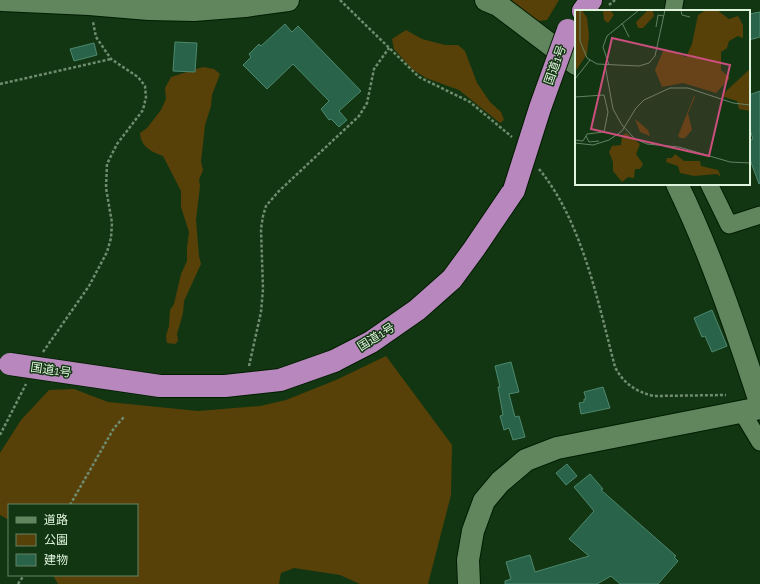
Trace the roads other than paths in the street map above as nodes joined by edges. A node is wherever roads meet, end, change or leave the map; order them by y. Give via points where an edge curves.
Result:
1 (2, 0) edge
2 (288, 0) edge
3 (486, 0) edge
4 (591, 0) edge
5 (675, 0) edge
6 (583, 10) edge
7 (674, 10) edge
8 (572, 25) edge
9 (575, 63) edge
10 (677, 185) edge
11 (709, 185) edge
12 (760, 215) edge
13 (10, 370) edge
14 (754, 408) edge
15 (760, 442) edge
16 (469, 584) edge

1 - 2 street via 194,10
3 - 9 street via 498,5
4 - 6 highway
5 - 7 street
8 - 13 highway, 国道1号, bridge via 540,108 514,190 452,279 417,310 377,338 334,361 280,380 225,386 160,386
10 - 14 street via 704,246 743,351
11 - 12 street via 729,226
14 - 15 street
14 - 16 street via 557,448 526,460 500,482 484,502 473,531 468,560

